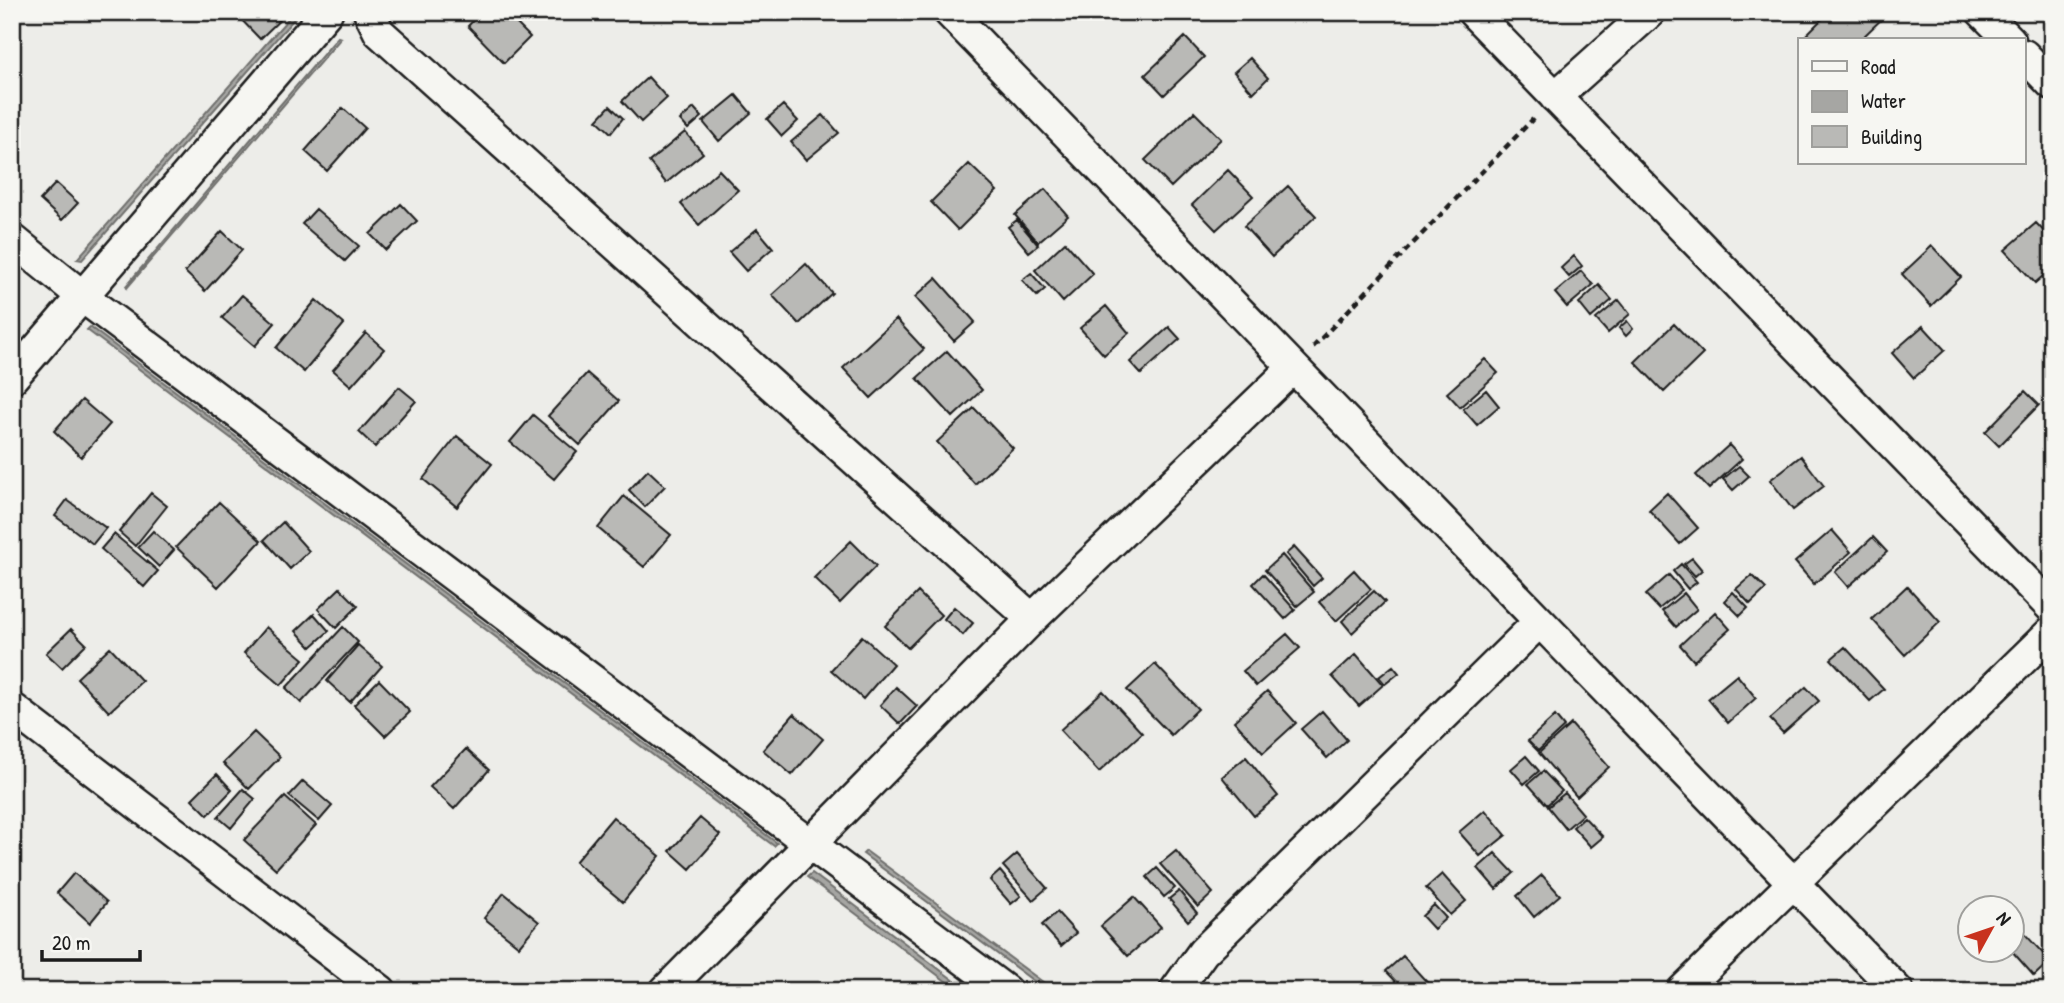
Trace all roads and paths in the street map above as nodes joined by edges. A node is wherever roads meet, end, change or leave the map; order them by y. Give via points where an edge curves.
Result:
1 (327, 12) edge
2 (369, 12) edge
3 (949, 12) edge
4 (1473, 12) edge
5 (1650, 12) edge
6 (1982, 12) edge
7 (2008, 38) edge
8 (2025, 56) edge
9 (2052, 84) edge
10 (1555, 97) junction
11 (12, 239) edge
12 (82, 296) junction
13 (1293, 368) junction
14 (12, 378) edge
15 (2052, 608) edge
16 (1032, 619) junction
17 (1539, 622) junction
18 (2052, 631) edge
19 (12, 708) edge
20 (810, 844) junction
21 (1793, 883) junction
22 (381, 991) edge
23 (665, 991) edge
24 (1006, 991) edge
25 (1175, 991) edge
26 (1682, 991) edge
27 (1898, 991) edge

1 - 12 street
2 - 16 street via 379,32
3 - 13 street
4 - 10 street
5 - 10 street
6 - 7 street
8 - 9 street
10 - 13 path
10 - 15 street
11 - 12 street
12 - 14 street
12 - 20 street
13 - 16 street
13 - 17 street
16 - 20 street
17 - 21 street
17 - 25 street via 1203,952
18 - 21 street
19 - 22 street
20 - 23 street
20 - 24 street
21 - 26 street
21 - 27 street

